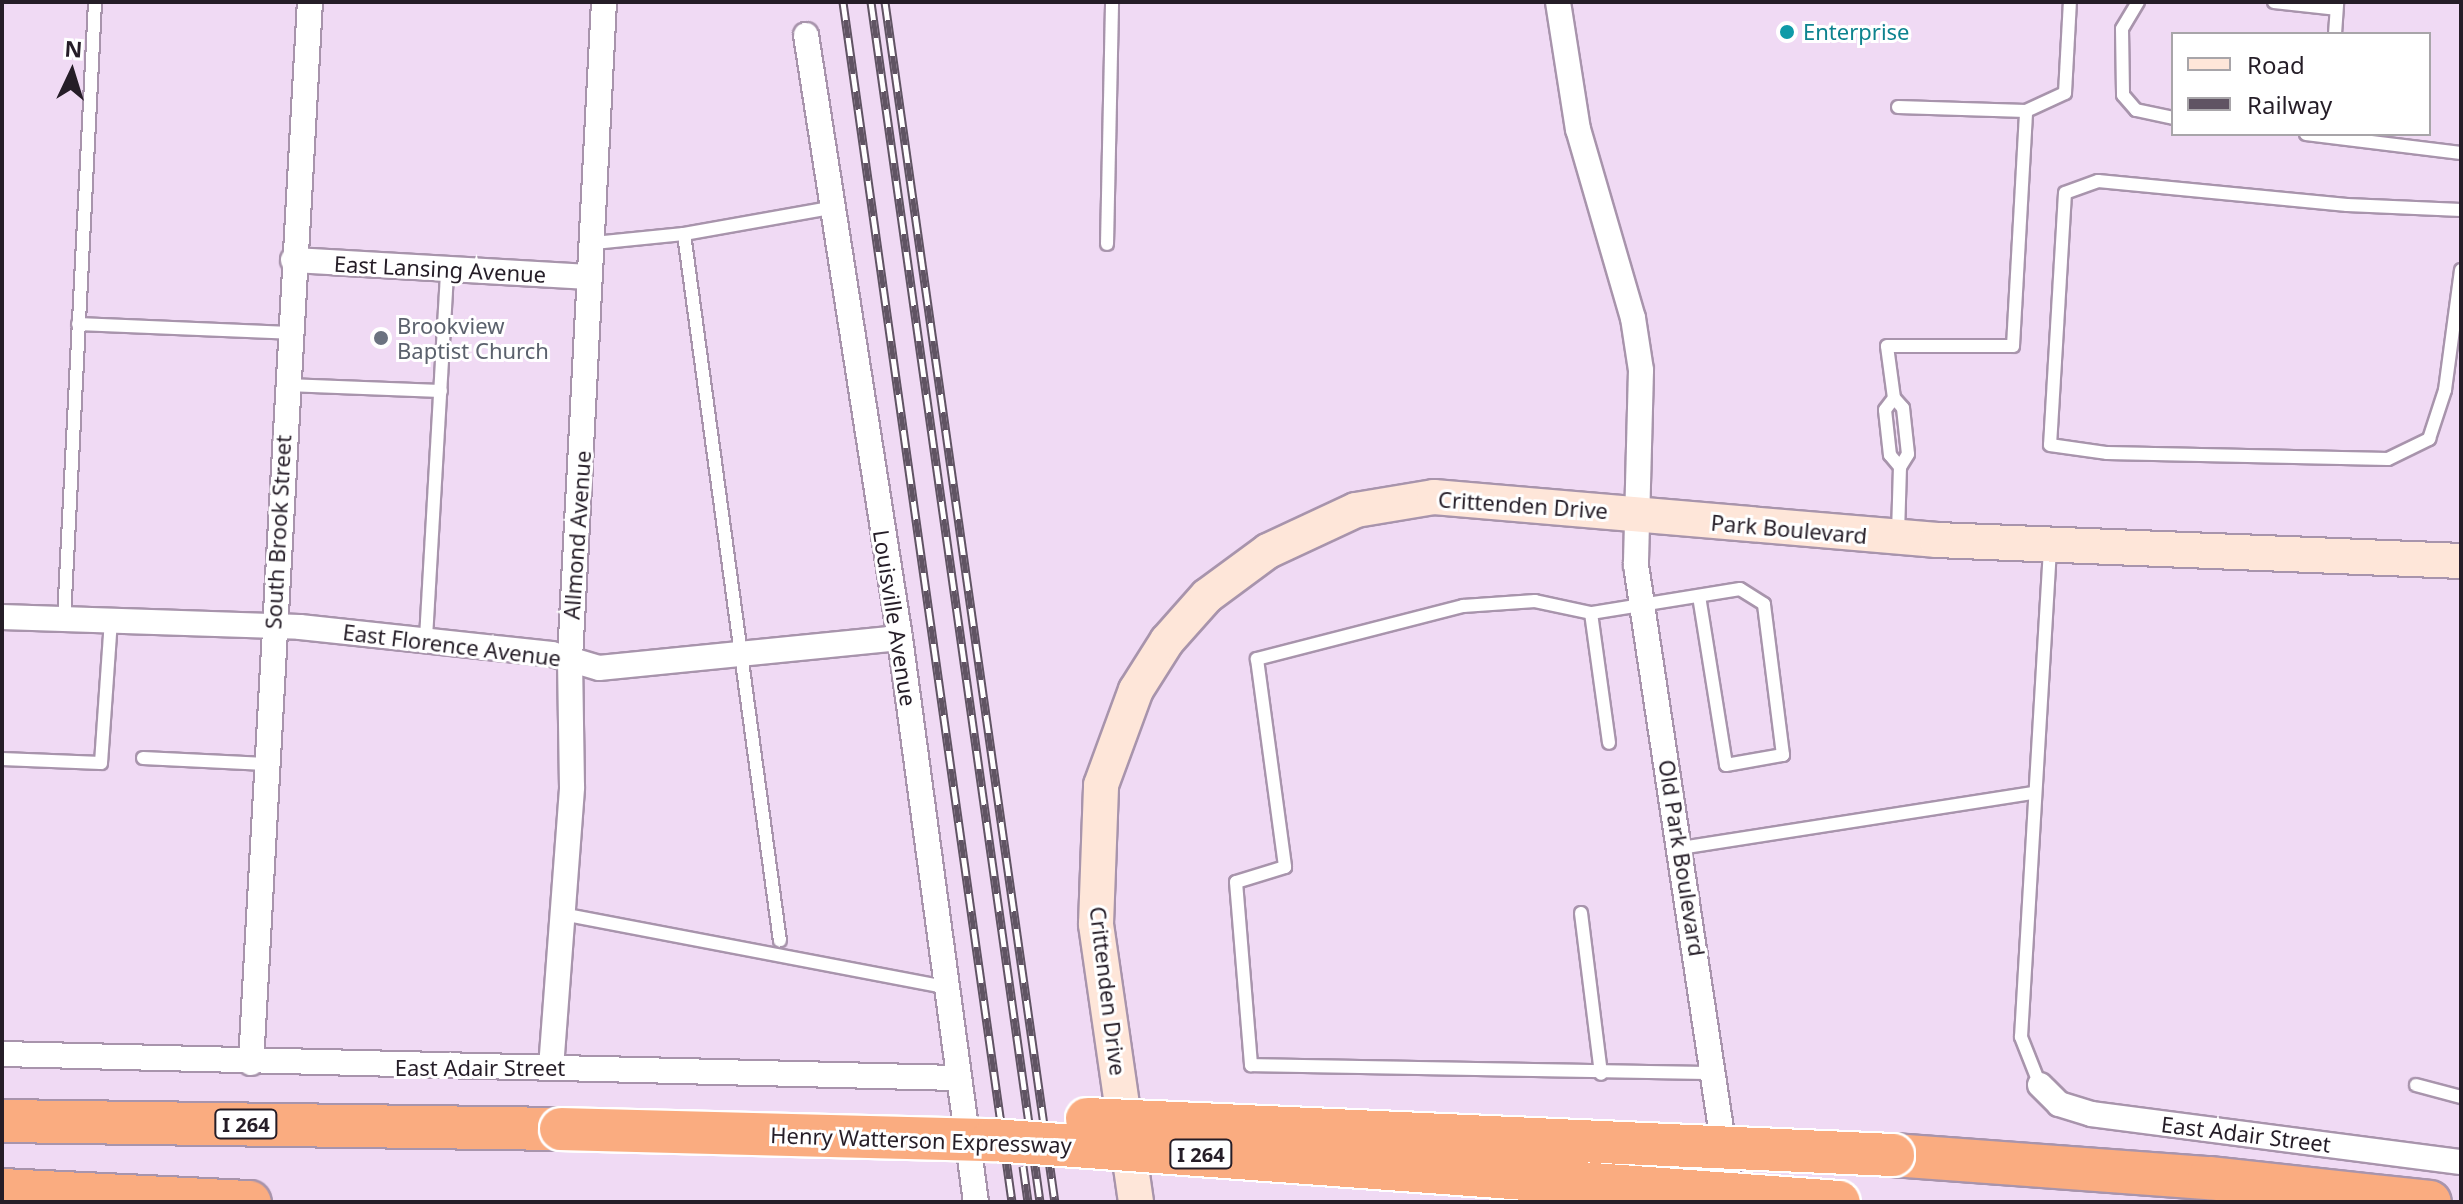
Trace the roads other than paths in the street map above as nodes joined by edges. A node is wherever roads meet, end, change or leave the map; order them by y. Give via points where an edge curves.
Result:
1 (95, 2) edge
2 (310, 2) edge
3 (604, 2) edge
4 (1112, 2) edge
5 (1558, 2) edge
6 (2070, 2) edge
7 (2138, 2) edge
8 (2274, 2) edge
9 (2337, 6) edge
10 (2335, 32) edge
11 (806, 35) dead end
12 (1898, 107) dead end
13 (2026, 111) junction
14 (2171, 118) edge
15 (2335, 136) edge
16 (2461, 153) edge
17 (836, 207) junction
18 (2461, 210) edge
19 (684, 234) junction
20 (594, 243) junction
21 (1107, 244) dead end
22 (293, 260) junction
23 (447, 270) junction
24 (2461, 270) edge
25 (586, 277) junction
26 (78, 324) junction
27 (290, 333) junction
28 (286, 385) junction
29 (441, 391) junction
30 (1639, 515) junction
31 (1898, 537) junction
32 (2051, 542) junction
33 (2461, 561) edge
34 (1699, 596) junction
35 (1641, 605) junction
36 (1591, 613) junction
37 (2, 617) edge
38 (64, 619) junction
39 (111, 621) junction
40 (273, 626) junction
41 (426, 638) junction
42 (900, 638) junction
43 (741, 652) junction
44 (570, 659) junction
45 (1609, 743) dead end
46 (143, 758) dead end
47 (2, 759) edge
48 (266, 764) junction
49 (2034, 793) junction
50 (1681, 848) junction
51 (1581, 913) dead end
52 (562, 914) junction
53 (780, 941) dead end
54 (944, 987) junction
55 (2, 1054) edge
56 (251, 1063) junction
57 (551, 1068) junction
58 (1715, 1073) junction
59 (1601, 1074) junction
60 (958, 1078) junction
61 (2040, 1085) joint
62 (2416, 1085) dead end
63 (2461, 1097) edge
64 (11, 1116) edge
65 (993, 1140) junction
66 (2461, 1162) edge
67 (2, 1190) edge
68 (250, 1202) edge
69 (976, 1202) edge
70 (1136, 1202) edge
71 (1732, 1202) edge
72 (1839, 1202) edge
73 (2430, 1202) edge

1 - 26 lane
2 - 22 street, South Brook Street
3 - 20 street, Allmond Avenue
4 - 21 lane
5 - 30 street via 1578,129 1633,318 1642,409
6 - 13 lane via 2065,93
7 - 14 lane via 2122,29 2123,95 2136,110
8 - 9 lane
9 - 10 lane
11 - 17 street, Louisville Avenue
12 - 13 lane
13 - 31 lane via 2013,346 1887,346 1908,454 1900,467
15 - 16 lane
17 - 19 lane
17 - 42 street, Louisville Avenue
18 - 24 lane via 2347,205 2098,181 2065,193 2050,445 2107,453 2388,459 2429,439 2445,390
19 - 20 lane
19 - 43 lane
20 - 25 street, Allmond Avenue
22 - 23 street, East Lansing Avenue
22 - 27 street, South Brook Street
23 - 25 street, East Lansing Avenue
23 - 29 lane
25 - 44 street, Allmond Avenue
26 - 27 lane
26 - 38 lane
27 - 28 street, South Brook Street
28 - 29 lane
28 - 40 street, South Brook Street
29 - 41 lane
30 - 31 main road, Park Boulevard
30 - 35 street, Old Park Boulevard via 1636,565
30 - 70 main road, Crittenden Drive via 1434,497 1356,510 1268,551 1207,596 1167,641 1136,690 1117,735 1101,785 1095,853 1096,924
31 - 32 main road, Park Boulevard
32 - 33 main road, Park Boulevard
32 - 49 lane
34 - 34 lane via 1740,589 1764,604 1783,755 1726,765
34 - 35 lane
35 - 36 lane
35 - 50 street, Old Park Boulevard
36 - 45 lane
36 - 59 lane via 1535,601 1463,606 1257,659 1285,867 1236,882 1251,1065
37 - 38 street, East Florence Avenue
38 - 39 street, East Florence Avenue
39 - 40 street, East Florence Avenue
39 - 47 lane via 101,763
40 - 41 street, East Florence Avenue
40 - 48 street, South Brook Street
41 - 44 street, East Florence Avenue
42 - 43 street, East Florence Avenue
42 - 54 street, Louisville Avenue
43 - 44 street, East Florence Avenue via 599,668
43 - 53 lane
44 - 52 street, Allmond Avenue via 572,787
46 - 48 lane
48 - 56 street, South Brook Street
49 - 50 lane
49 - 61 lane via 2021,1037
50 - 58 street, Old Park Boulevard
51 - 59 lane
52 - 54 lane
52 - 57 street, Allmond Avenue
54 - 60 street, Louisville Avenue
55 - 56 street, East Adair Street
56 - 57 street, East Adair Street
57 - 60 street, East Adair Street
58 - 59 lane
58 - 71 street, Old Park Boulevard
60 - 69 street, Louisville Avenue
61 - 66 street, East Adair Street via 2059,1104 2091,1114
62 - 63 lane
64 - 65 highway, Henry Watterson Expressway / I 264, bridge
65 - 72 highway, Henry Watterson Expressway / I 264, bridge
65 - 73 highway, bridge via 1038,1118 1893,1155 2209,1178
67 - 68 highway

